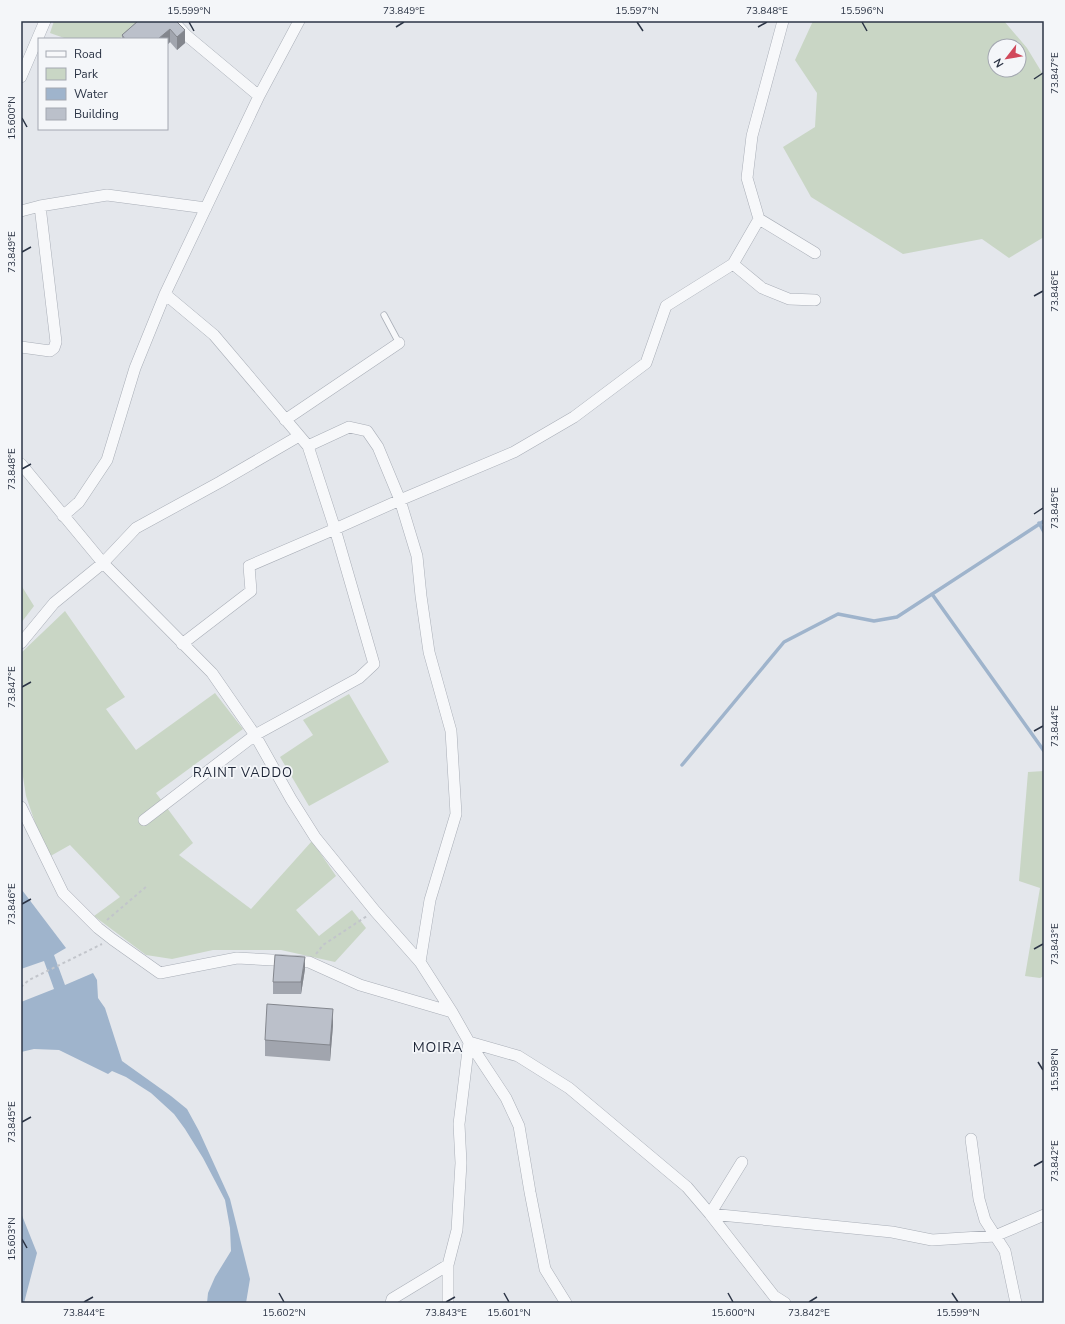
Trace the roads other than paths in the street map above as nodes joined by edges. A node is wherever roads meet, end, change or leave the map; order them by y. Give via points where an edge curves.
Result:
1 (45, 21) edge
2 (172, 21) edge
3 (299, 21) edge
4 (782, 21) edge
5 (21, 77) edge
6 (259, 96) junction
7 (40, 206) junction
8 (206, 208) junction
9 (21, 211) edge
10 (759, 219) junction
11 (815, 253) dead end
12 (733, 264) junction
13 (165, 294) junction
14 (815, 300) dead end
15 (384, 315) dead end
16 (399, 343) joint
17 (21, 347) edge
18 (285, 420) junction
19 (299, 436) junction
20 (308, 446) junction
21 (21, 464) edge
22 (400, 500) junction
23 (63, 516) junction
24 (335, 529) junction
25 (104, 563) junction
26 (21, 643) edge
27 (182, 644) junction
28 (255, 735) junction
29 (21, 807) edge
30 (144, 820) dead end
31 (420, 962) junction
32 (452, 1012) junction
33 (469, 1042) junction
34 (971, 1140) dead end
35 (742, 1162) dead end
36 (710, 1214) junction
37 (1044, 1215) edge
38 (995, 1236) junction
39 (448, 1265) junction
40 (774, 1300) edge
41 (391, 1303) edge
42 (448, 1303) edge
43 (566, 1303) edge
44 (785, 1303) edge
45 (1016, 1303) edge

1 - 5 street
2 - 6 street
3 - 6 street
4 - 10 street via 752,136 747,178
6 - 8 street
7 - 8 street via 107,195
7 - 9 street
7 - 17 street via 56,342 50,350
8 - 13 street
10 - 11 street
10 - 12 street
12 - 14 street via 762,288 789,299
12 - 22 street via 666,306 646,363 574,417 514,452
13 - 18 street via 214,336
13 - 23 street via 135,368 107,460 79,502
15 - 16 lane
16 - 18 street
18 - 19 street
19 - 20 street
19 - 25 street via 136,528
20 - 22 street via 349,427 367,431 378,447
20 - 24 street
21 - 23 street
22 - 24 street
22 - 31 street via 417,556 429,652 451,731 456,814 430,900
23 - 25 street
24 - 27 street via 249,566 251,591
24 - 28 street via 374,664 359,678
25 - 26 street via 54,604
25 - 27 street
27 - 28 street via 212,673
28 - 30 street
28 - 31 street via 315,837
29 - 32 street via 63,893 98,928 160,973 238,958 309,962 360,985
31 - 32 street
32 - 33 street
33 - 36 street via 518,1056 569,1088 687,1187
33 - 39 street via 459,1124 461,1163 457,1230
33 - 43 street via 506,1098 519,1126 546,1269
34 - 38 street via 979,1199 985,1220
35 - 36 street
36 - 38 street via 892,1232 932,1240
36 - 40 street
37 - 38 street
38 - 45 street via 1005,1251
39 - 41 street via 392,1299
39 - 42 street
40 - 44 street

